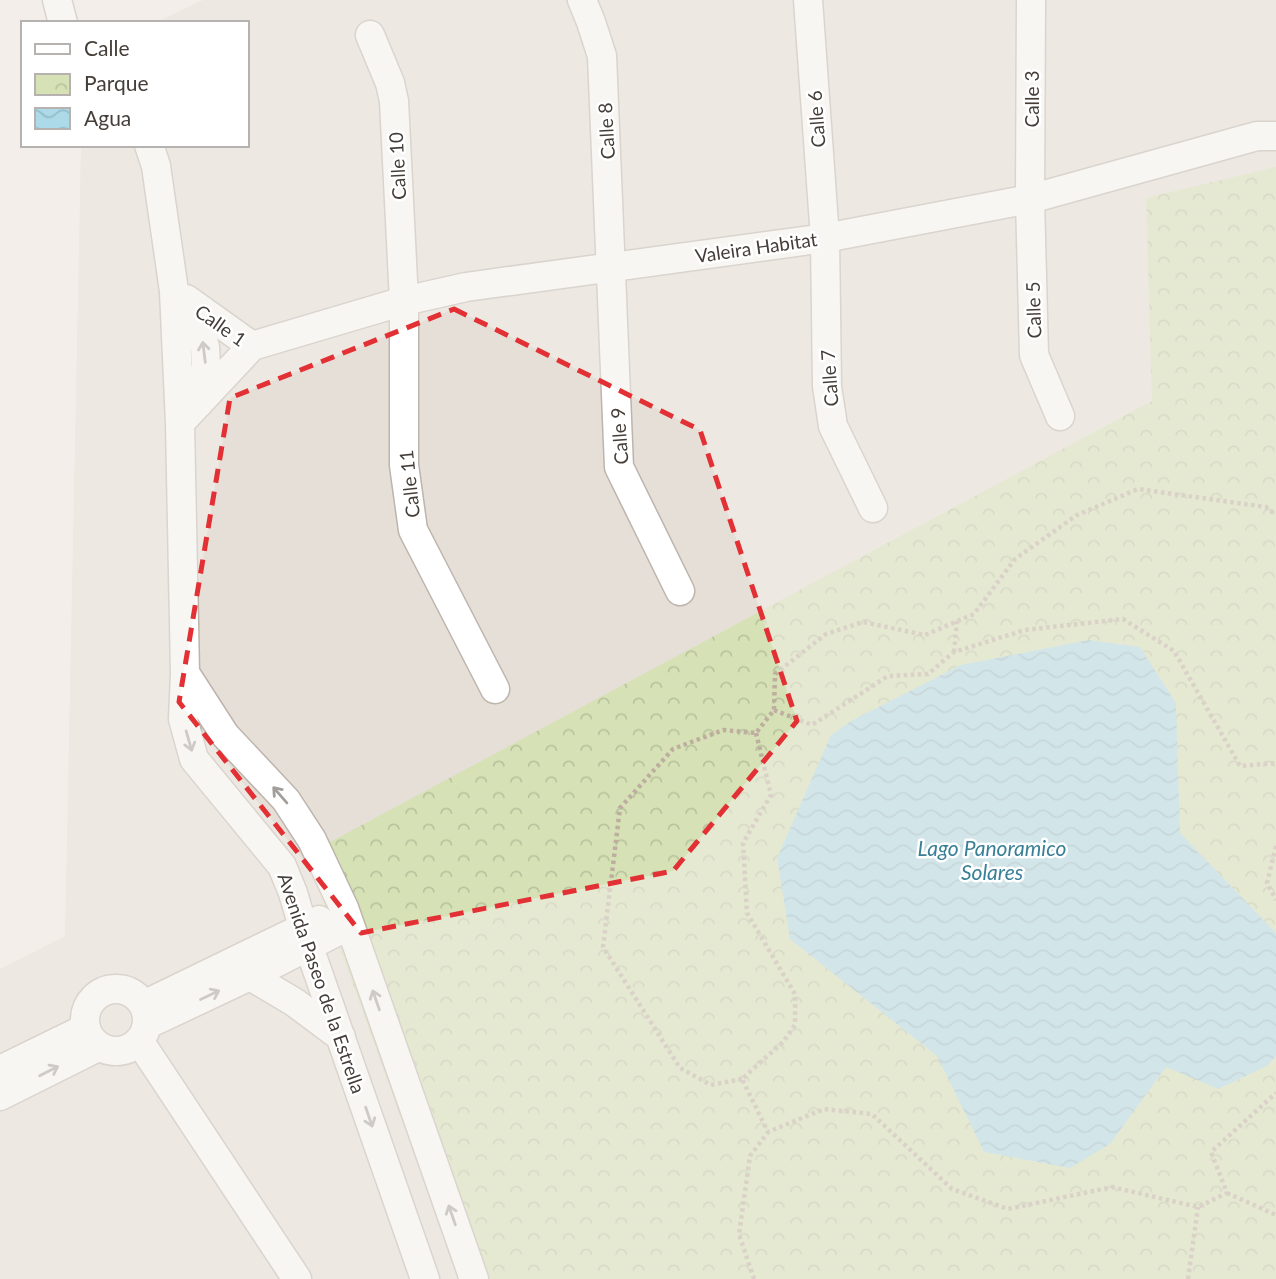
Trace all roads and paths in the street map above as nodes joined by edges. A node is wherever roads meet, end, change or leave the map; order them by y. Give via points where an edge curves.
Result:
1 (57, 0) edge
2 (582, 0) edge
3 (808, 0) edge
4 (1031, 0) edge
5 (62, 21) edge
6 (370, 35) dead end
7 (1270, 131) edge
8 (150, 147) edge
9 (1030, 199) junction
10 (825, 238) junction
11 (612, 266) junction
12 (182, 296) junction
13 (404, 301) junction
14 (252, 346) junction
15 (189, 413) junction
16 (1060, 416) dead end
17 (873, 508) dead end
18 (1276, 515) edge
19 (680, 591) dead end
20 (957, 621) junction
21 (954, 652) junction
22 (185, 673) junction
23 (495, 689) dead end
24 (774, 710) junction
25 (756, 733) junction
26 (1276, 763) edge
27 (1276, 846) edge
28 (1276, 900) edge
29 (347, 916) junction
30 (306, 937) junction
31 (240, 970) junction
32 (144, 1023) junction
33 (341, 1037) junction
34 (91, 1038) junction
35 (0, 1070) edge
36 (742, 1079) junction
37 (1276, 1093) edge
38 (0, 1096) edge
39 (768, 1132) junction
40 (1227, 1193) junction
41 (1198, 1208) junction
42 (1276, 1215) edge
43 (297, 1279) edge
44 (425, 1279) edge
45 (474, 1279) edge
46 (754, 1279) edge
47 (1188, 1279) edge

1 - 5 street
2 - 11 street, Calle 8 via 602,56
3 - 10 street, Calle 6
4 - 9 street, Calle 3
6 - 13 street, Calle 10 via 394,101
7 - 9 street, Valeira Habitat
8 - 12 street
9 - 10 street, Valeira Habitat
9 - 16 street, Calle 5 via 1034,355
10 - 11 street, Valeira Habitat
10 - 17 street, Calle 7 via 827,386 833,426
11 - 13 street, Valeira Habitat via 466,287
11 - 19 street, Calle 9 via 619,467
12 - 14 street, Calle 1
12 - 15 street
13 - 14 street, Valeira Habitat
13 - 23 street, Calle 11 via 404,465 413,530
14 - 15 street, Calle 1
15 - 22 street
18 - 20 path via 1266,507 1138,489 1077,515 1015,559 974,614
20 - 21 path
20 - 24 path via 925,635 863,622 826,634 775,674
21 - 24 path via 928,674 888,676 812,725
21 - 26 path via 1025,630 1123,619 1174,651 1240,766
29 -> 22 street, Avenida Paseo de la Estrella via 312,840 286,800 225,735
22 -> 30 street, Avenida Paseo de la Estrella via 183,719 194,759 282,866
24 - 25 path
25 - 36 path via 771,795 743,843 747,913 795,994 795,1026
25 - 36 path via 723,730 673,750 620,808 603,947 680,1068 711,1085
27 - 28 path via 1267,883
29 - 30 street
45 -> 29 street, Avenida Paseo de la Estrella
30 - 31 street
30 - 33 street, Avenida Paseo de la Estrella
31 - 32 street
31 - 33 street
32 - 34 street via 120,1052
32 - 34 street via 127,989 103,989 86,1005
32 - 43 street
33 -> 44 street, Avenida Paseo de la Estrella
34 - 35 street
38 -> 34 street
36 - 39 path
37 - 40 path via 1211,1152
39 - 41 path via 824,1109 872,1114 952,1189 1008,1209 1112,1187
39 - 46 path via 750,1156 739,1234
40 - 41 path
40 - 42 path
41 - 47 path

